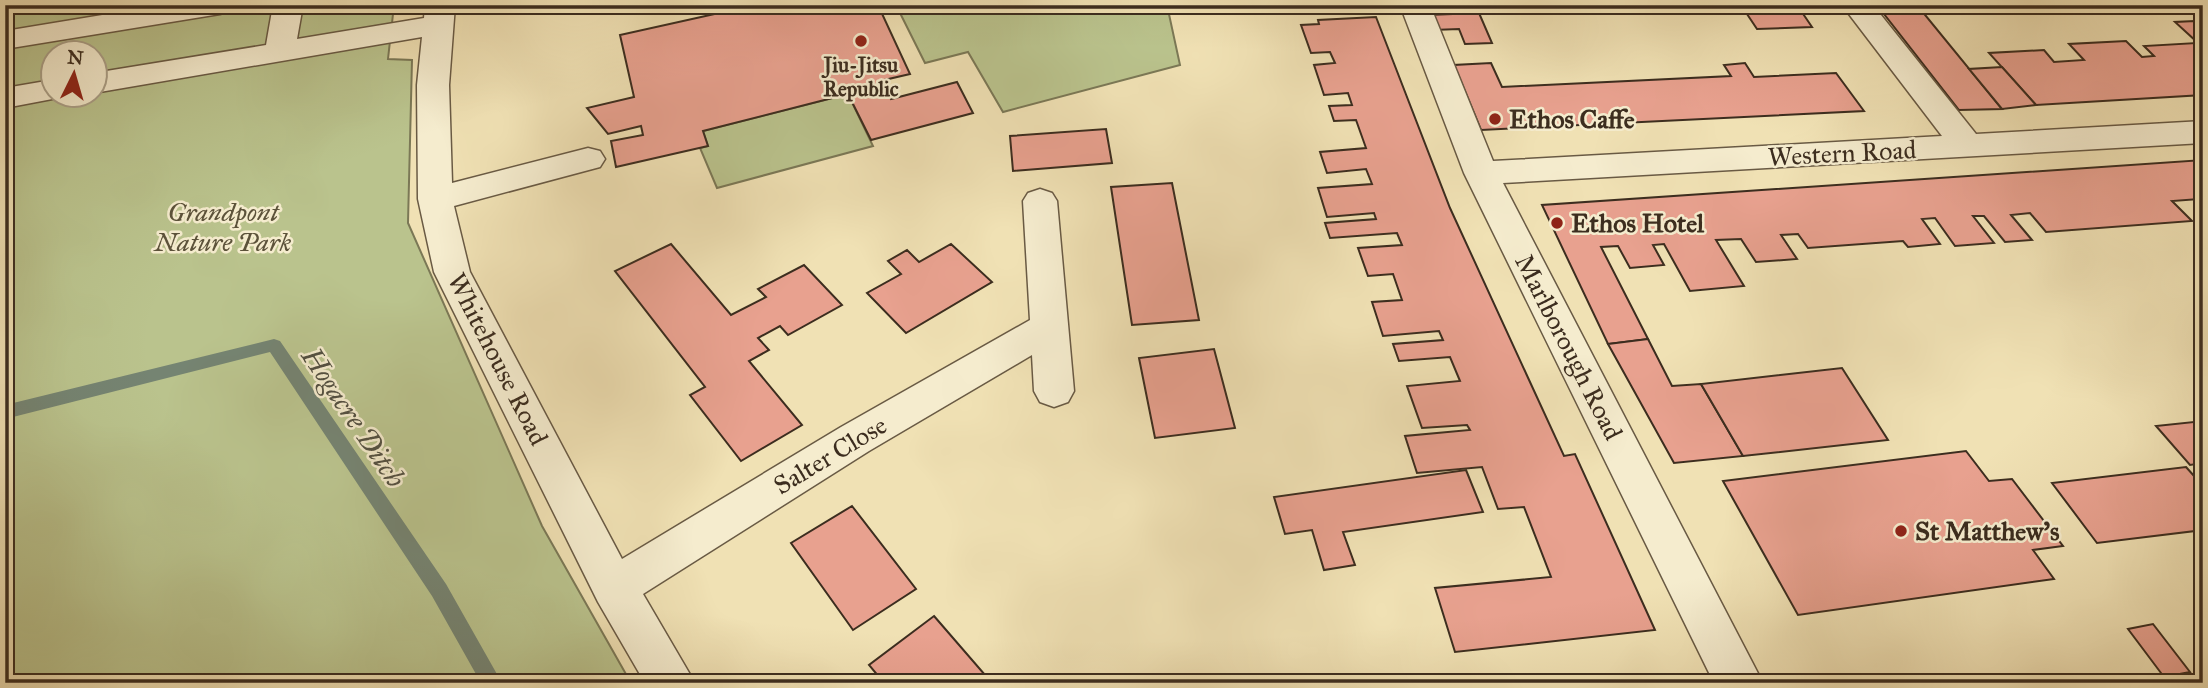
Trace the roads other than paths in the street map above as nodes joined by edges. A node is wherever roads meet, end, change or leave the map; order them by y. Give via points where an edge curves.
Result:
1 (220, 5) edge
2 (288, 5) edge
3 (1415, 5) edge
4 (1857, 5) edge
5 (439, 15) edge
6 (5, 40) edge
7 (280, 52) junction
8 (108, 81) edge
9 (38, 92) edge
10 (5, 98) edge
11 (2203, 132) edge
12 (1968, 147) junction
13 (588, 159) dead end
14 (1481, 173) junction
15 (435, 199) junction
16 (1040, 201) dead end
17 (1049, 327) junction
18 (1054, 391) dead end
19 (614, 588) junction
20 (671, 683) edge
21 (1739, 683) edge

1 - 6 street
2 - 7 street
3 - 14 street, Marlborough Road
4 - 12 street
5 - 7 street
5 - 15 street, Whitehouse Road via 433,85
7 - 8 street
9 - 10 street
11 - 12 street, Western Road
12 - 14 street, Western Road
13 - 15 street
14 - 21 street, Marlborough Road
15 - 19 street, Whitehouse Road via 452,272
16 - 17 street
17 - 18 street
17 - 19 street, Salter Close via 855,439
19 - 20 street, Whitehouse Road

